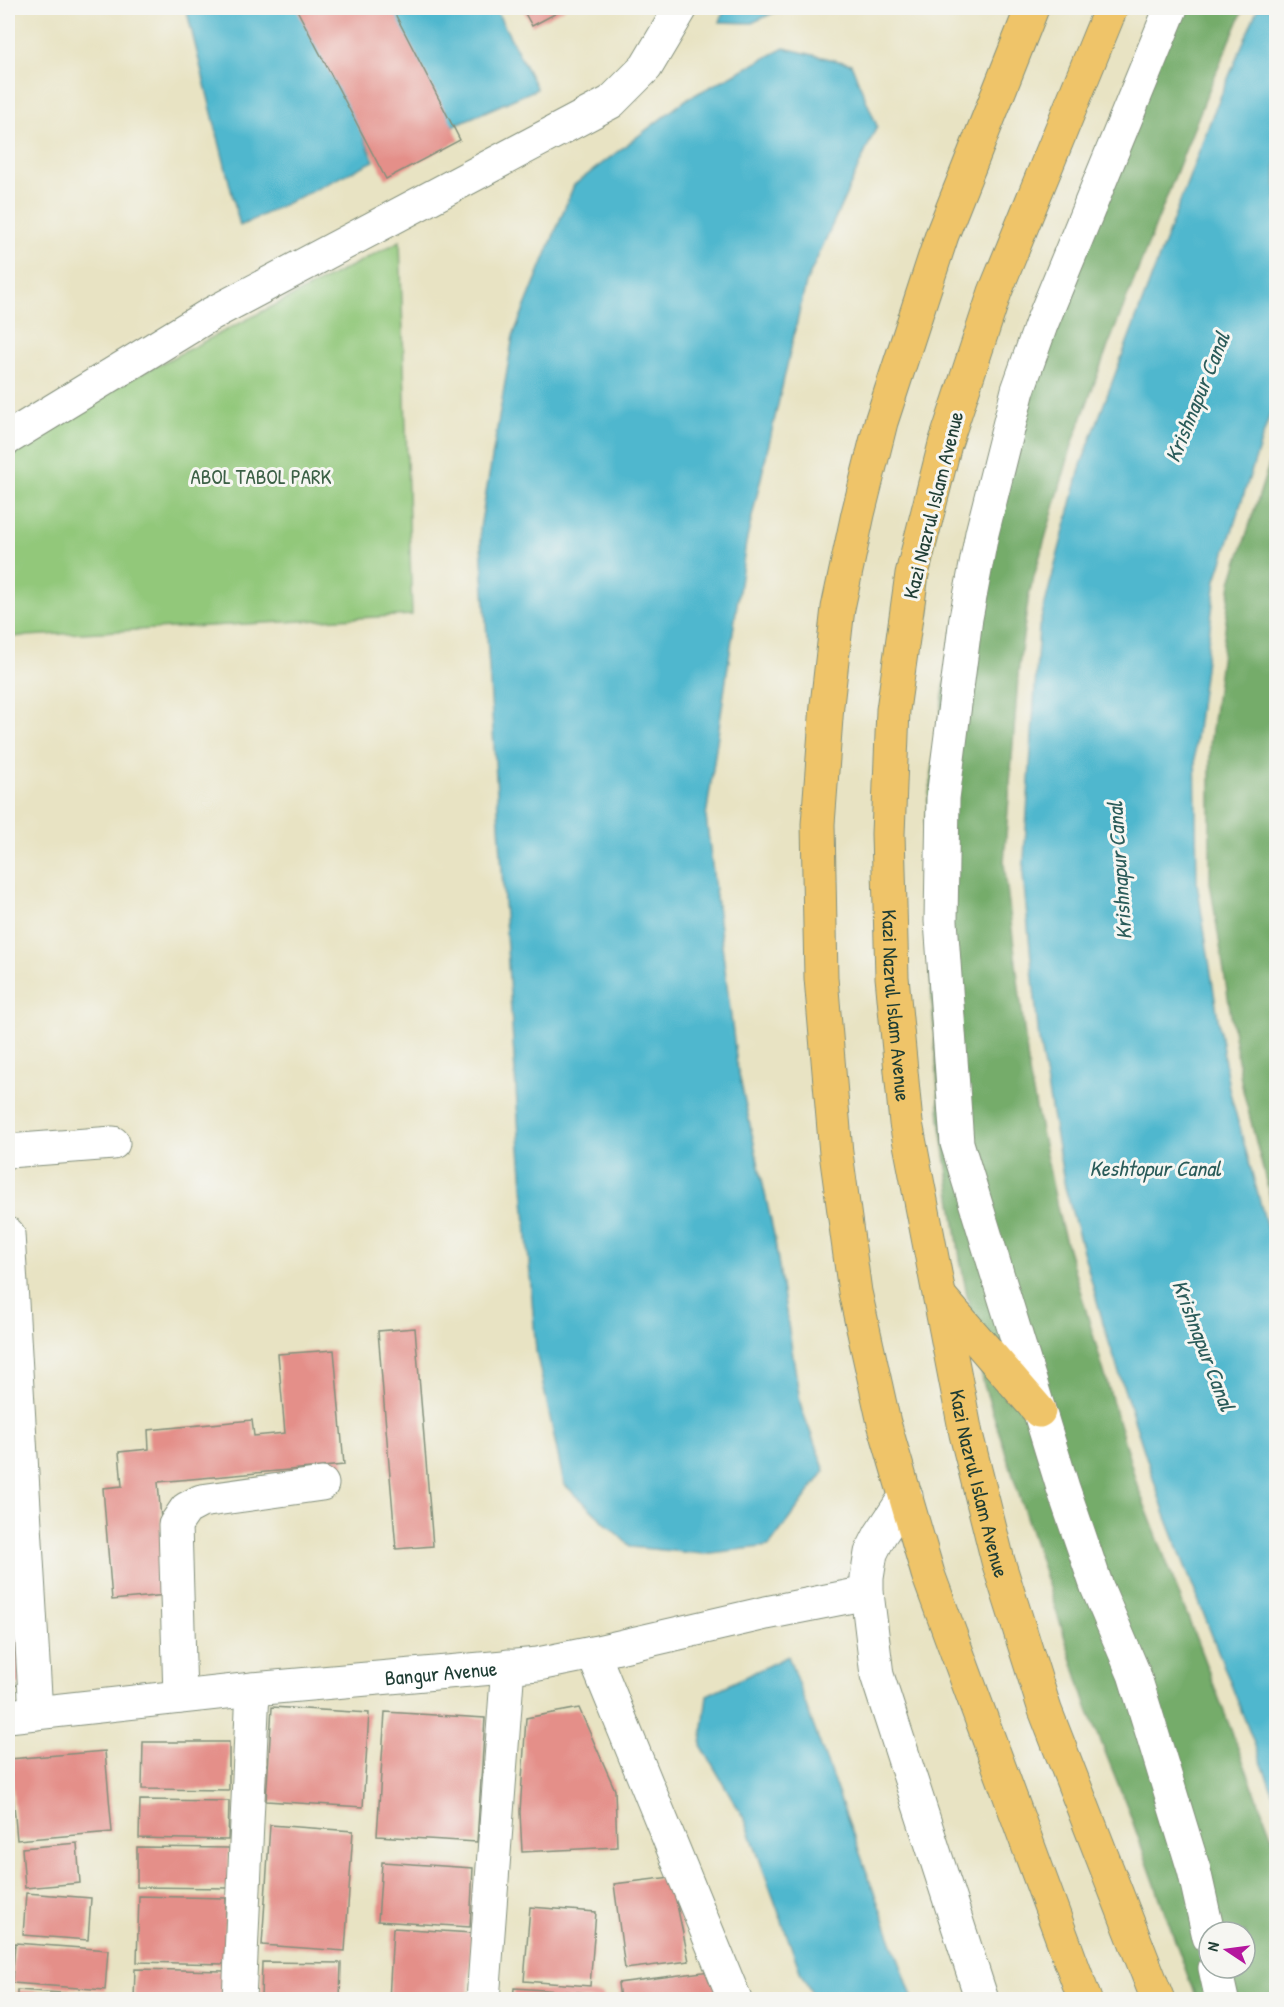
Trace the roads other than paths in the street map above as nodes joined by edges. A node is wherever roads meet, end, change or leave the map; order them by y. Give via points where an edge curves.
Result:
1 (681, 8) edge
2 (1032, 8) edge
3 (1111, 8) edge
4 (1171, 8) edge
5 (8, 438) edge
6 (113, 1143) dead end
7 (8, 1150) edge
8 (8, 1234) edge
9 (939, 1297) junction
10 (1039, 1411) junction
11 (322, 1485) dead end
12 (906, 1496) junction
13 (867, 1593) junction
14 (593, 1653) junction
15 (508, 1666) junction
16 (253, 1689) junction
17 (180, 1697) junction
18 (22, 1714) edge
19 (1205, 1920) edge
20 (1218, 1980) edge
21 (239, 2000) edge
22 (483, 2000) edge
23 (735, 2000) edge
24 (982, 2000) edge
25 (1085, 2000) edge
26 (1158, 2000) edge
27 (1222, 2000) edge

1 - 5 street via 646,67 611,102 211,314
2 - 12 main road via 942,235 881,422 838,608 827,705 818,824 821,978 836,1153 855,1292 884,1423
3 - 9 main road, Kazi Nazrul Islam Avenue via 995,292 945,444 912,574 893,710 888,834 892,977 906,1123
4 - 10 street via 1018,390 982,533 966,618 944,798 941,921 957,1143
6 - 7 street
8 - 18 street
9 - 10 main road
9 - 26 main road, Kazi Nazrul Islam Avenue via 966,1434 998,1561 1045,1710
10 - 19 street via 1097,1587 1134,1674 1194,1870
11 - 17 street via 201,1501 186,1509 175,1525
12 - 13 street via 871,1552
12 - 25 main road via 928,1574
13 - 14 street, Bangur Avenue via 766,1612
13 - 24 street via 877,1675
14 - 15 street, Bangur Avenue
14 - 23 street
15 - 16 street, Bangur Avenue
15 - 22 street
16 - 17 street, Bangur Avenue
16 - 21 street
17 - 18 street, Bangur Avenue
20 - 27 street

